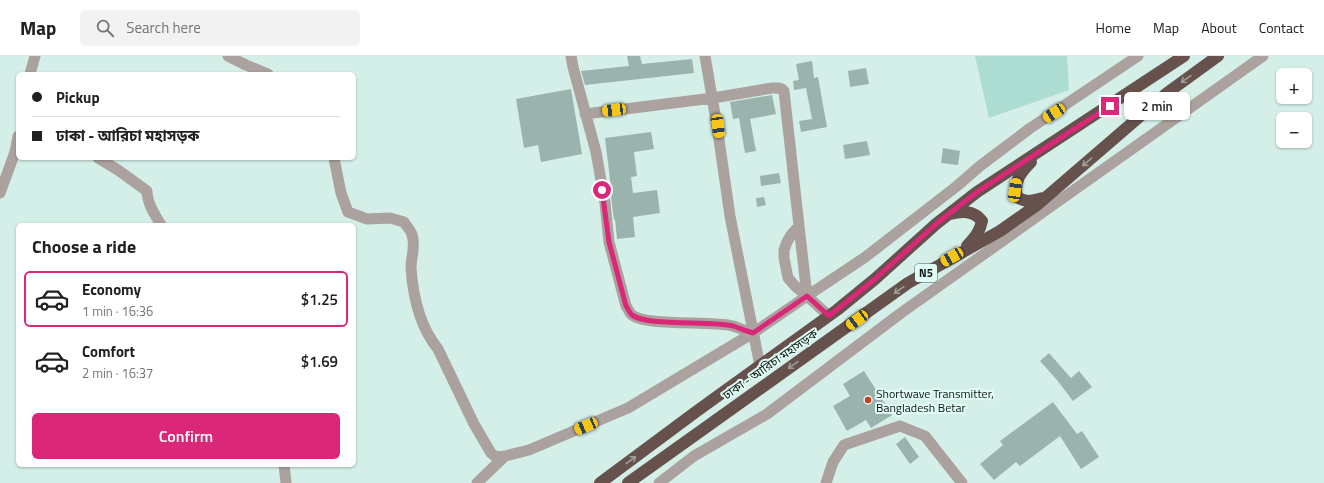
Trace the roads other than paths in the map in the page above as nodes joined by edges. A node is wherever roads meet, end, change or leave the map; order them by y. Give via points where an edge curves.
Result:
1 (35, 56) edge
2 (228, 56) edge
3 (571, 56) edge
4 (705, 56) edge
5 (1138, 56) edge
6 (1184, 56) edge
7 (1218, 56) edge
8 (1263, 56) edge
9 (31, 72) edge
10 (263, 72) edge
11 (713, 98) junction
12 (585, 114) junction
13 (16, 144) edge
14 (1047, 147) junction
15 (101, 160) edge
16 (334, 160) edge
17 (0, 193) edge
18 (1046, 197) junction
19 (947, 215) junction
20 (160, 223) edge
21 (799, 226) junction
22 (952, 257) junction
23 (807, 296) junction
24 (829, 316) junction
25 (753, 333) junction
26 (760, 366) junction
27 (505, 456) junction
28 (284, 467) edge
29 (286, 483) edge
30 (477, 483) edge
31 (600, 483) edge
32 (628, 483) edge
33 (659, 483) edge
34 (826, 483) edge
35 (962, 483) edge

1 - 9 street
2 - 10 street
3 - 12 street
4 - 11 street
5 - 23 street via 1029,129 864,258
6 - 14 highway, ঢাকা - আরিচা মহাসড়ক / N5
7 -> 18 highway, ঢাকা - আরিচা মহাসড়ক / N5 via 1167,93
8 - 33 street via 901,313 767,414 694,456
11 - 12 street
11 - 21 street via 772,88 784,91
11 - 25 street via 730,216
12 - 25 street via 596,152 609,242 626,306 631,315 661,322 733,326
13 - 17 street
14 - 18 highway via 1024,169 1017,180 1015,190 1017,197 1023,201
14 - 19 highway, ঢাকা - আরিচা মহাসড়ক / N5 via 977,192
15 - 20 street via 148,191 154,215
16 - 27 street via 348,212 367,219 390,218 404,222 412,234 414,250 411,267 422,324 438,349 491,453 496,457
18 - 22 highway, ঢাকা - আরিচা মহাসড়ক / N5 via 1000,231
19 - 22 highway via 971,212 982,221 977,236
19 - 24 highway, ঢাকা - আরিচা মহাসড়ক / N5
21 - 23 street
21 - 23 street via 787,242 784,258 788,278
22 -> 32 highway, ঢাকা - আরিচা মহাসড়ক / N5 via 908,283
23 - 24 street
23 - 25 street
24 - 26 highway, ঢাকা - আরিচা মহাসড়ক / N5
25 - 26 street
25 - 27 street via 628,408 529,450
31 -> 26 highway, ঢাকা - আরিচা মহাসড়ক / N5
27 - 30 street
28 - 29 street
34 - 35 street via 833,462 844,445 900,426 925,436

